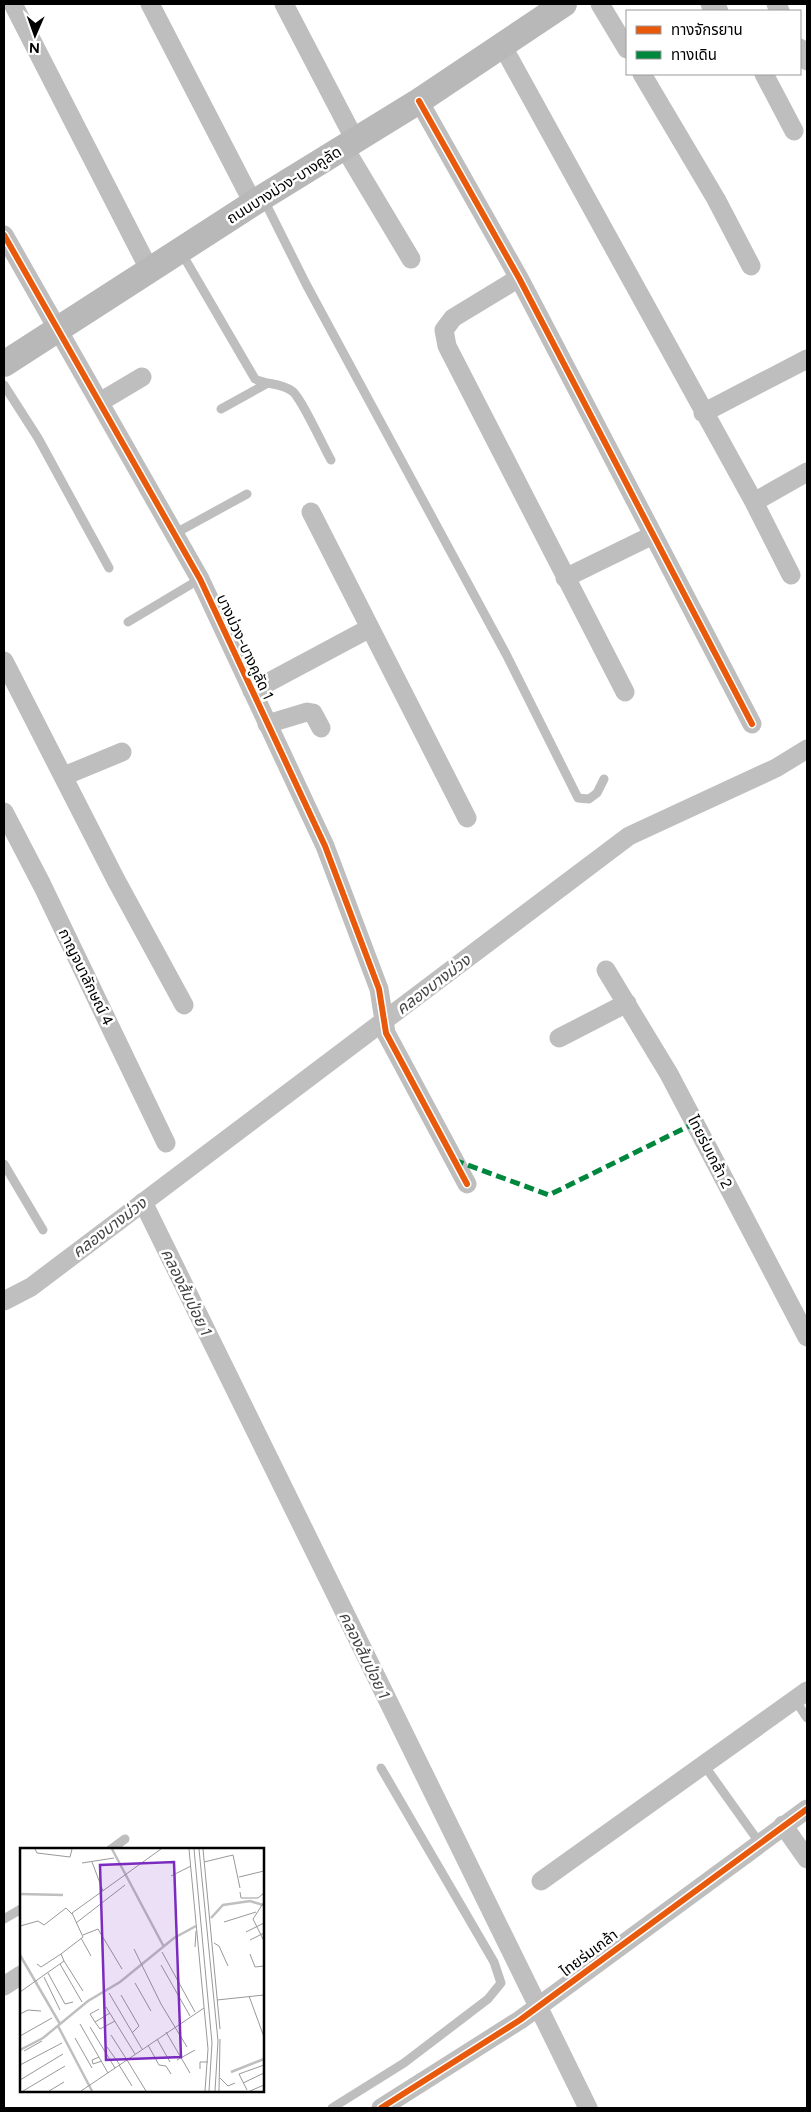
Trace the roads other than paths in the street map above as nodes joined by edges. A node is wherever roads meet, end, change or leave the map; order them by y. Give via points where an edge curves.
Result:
1 (13, 4) edge
2 (150, 4) edge
3 (284, 4) edge
4 (564, 4) edge
5 (600, 4) edge
6 (502, 44) junction
7 (626, 47) edge
8 (801, 50) edge
9 (807, 61) edge
10 (643, 75) edge
11 (765, 75) edge
12 (419, 101) junction
13 (794, 131) dead end
14 (349, 143) junction
15 (258, 200) junction
16 (4, 236) edge
17 (180, 251) junction
18 (411, 260) dead end
19 (751, 266) dead end
20 (150, 270) junction
21 (519, 278) junction
22 (58, 329) junction
23 (807, 359) edge
24 (4, 364) edge
25 (142, 377) dead end
26 (266, 384) junction
27 (4, 385) edge
28 (100, 402) junction
29 (221, 409) dead end
30 (703, 412) junction
31 (331, 460) dead end
32 (807, 472) edge
33 (247, 494) dead end
34 (754, 502) junction
35 (311, 512) dead end
36 (174, 534) junction
37 (653, 535) junction
38 (109, 568) dead end
39 (791, 574) dead end
40 (565, 578) junction
41 (200, 579) junction
42 (128, 622) dead end
43 (370, 628) junction
44 (4, 661) edge
45 (252, 691) junction
46 (625, 692) dead end
47 (267, 724) junction
48 (752, 724) dead end
49 (321, 728) dead end
50 (122, 752) dead end
51 (64, 776) junction
52 (604, 779) dead end
53 (4, 812) edge
54 (467, 818) dead end
55 (606, 970) dead end
56 (627, 1003) junction
57 (184, 1004) dead end
58 (559, 1038) dead end
59 (166, 1143) dead end
60 (4, 1164) edge
61 (467, 1184) dead end
62 (44, 1230) dead end
63 (807, 1337) edge
64 (801, 1696) edge
65 (807, 1718) edge
66 (704, 1765) junction
67 (381, 1768) dead end
68 (807, 1809) edge
69 (783, 1825) junction
70 (125, 1838) dead end
71 (759, 1842) junction
72 (112, 1848) edge
73 (807, 1859) edge
74 (541, 1881) dead end
75 (20, 1910) edge
76 (4, 1919) edge
77 (20, 1976) edge
78 (4, 1986) edge
79 (332, 2108) edge
80 (381, 2108) edge

1 - 20 street
2 - 15 street
3 - 14 street
4 - 6 street, ถนนบางม่วง-บางคูลัด
5 - 7 street
6 - 12 street, ถนนบางม่วง-บางคูลัด
6 - 30 street
8 - 9 street
10 - 19 street via 716,199
11 - 13 street
12 - 14 street, ถนนบางม่วง-บางคูลัด
12 - 21 street
14 - 15 street, ถนนบางม่วง-บางคูลัด
14 - 18 street
15 - 17 street, ถนนบางม่วง-บางคูลัด
15 - 52 lane via 506,654 578,798 589,799
16 - 22 street, บางม่วง-บางคูลัด 1
17 - 20 street, ถนนบางม่วง-บางคูลัด
17 - 26 lane via 255,379
20 - 22 street, ถนนบางม่วง-บางคูลัด
21 - 37 street
21 - 40 street via 453,318 444,330 447,346
22 - 24 street, ถนนบางม่วง-บางคูลัด
22 - 28 street, บางม่วง-บางคูลัด 1
23 - 30 street
25 - 28 street
26 - 29 lane
26 - 31 lane via 281,385 294,392
27 - 38 lane via 38,438
28 - 36 street, บางม่วง-บางคูลัด 1
30 - 34 street
32 - 34 street
33 - 36 lane
34 - 39 street
35 - 43 street
36 - 41 street, บางม่วง-บางคูลัด 1
37 - 40 street
37 - 48 street
40 - 46 street
41 - 42 lane
41 - 45 street, บางม่วง-บางคูลัด 1
43 - 45 street
43 - 54 street
44 - 51 street
45 - 47 street, บางม่วง-บางคูลัด 1
47 - 49 street via 307,712 313,713
47 - 61 street, บางม่วง-บางคูลัด 1 via 325,846 379,989 386,1033
50 - 51 street
51 - 57 street
53 - 59 street, กาญจนาลักษณ์ 4
55 - 56 street, ไทยร่มเกล้า 2
56 - 58 street
56 - 63 street, ไทยร่มเกล้า 2 via 669,1074
60 - 62 lane
64 - 65 lane
64 - 66 street
66 - 71 lane
66 - 74 street
67 - 79 lane via 494,1962 502,1983 488,1999 404,2063
68 - 69 street, ไทยร่มเกล้า
69 - 71 street, ไทยร่มเกล้า
69 - 73 street
70 - 72 lane
71 - 80 street, ไทยร่มเกล้า via 520,2020
75 - 76 lane
77 - 78 street

